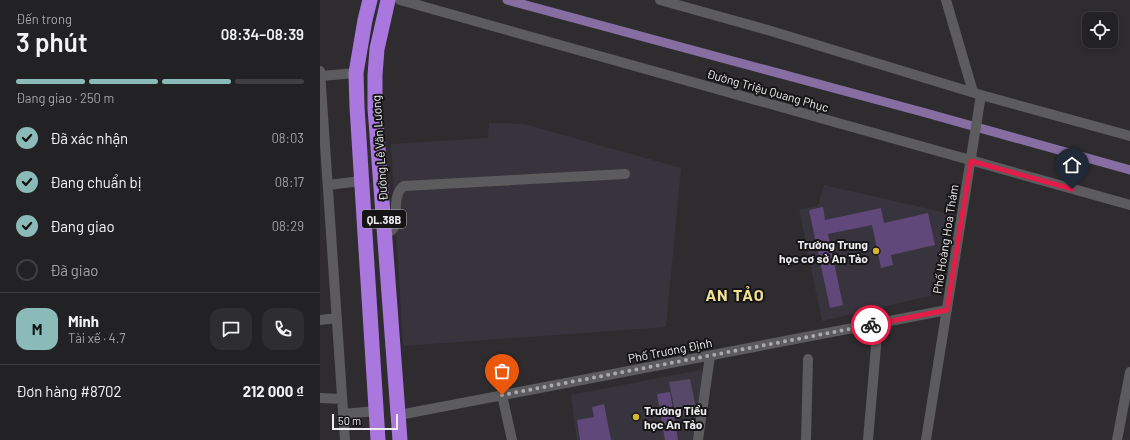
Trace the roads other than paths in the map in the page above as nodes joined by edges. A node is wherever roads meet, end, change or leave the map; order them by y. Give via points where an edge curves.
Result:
1 (370, 0) edge
2 (388, 0) edge
3 (400, 0) edge
4 (660, 0) edge
5 (946, 0) edge
6 (320, 73) edge
7 (356, 73) junction
8 (977, 93) junction
9 (1130, 136) edge
10 (971, 161) junction
11 (624, 174) dead end
12 (361, 181) junction
13 (328, 185) junction
14 (1130, 205) edge
15 (385, 234) junction
16 (947, 310) junction
17 (337, 318) junction
18 (320, 320) edge
19 (878, 324) junction
20 (710, 356) junction
21 (808, 359) dead end
22 (1130, 372) edge
23 (502, 395) junction
24 (320, 398) edge
25 (342, 399) junction
26 (376, 411) junction
27 (343, 414) junction
28 (398, 415) junction
29 (344, 440) edge
30 (378, 440) edge
31 (400, 440) edge
32 (512, 440) edge
33 (698, 440) edge
34 (806, 440) edge
35 (868, 440) edge
36 (926, 440) edge
37 (1117, 440) edge

1 - 7 highway, Đường Lê Văn Lương / QL.38B
2 - 15 highway, Đường Lê Văn Lương / QL.38B via 374,75
3 - 10 street, Đường Triệu Quang Phục
4 - 8 street
5 - 8 street
6 - 7 street
6 - 13 street
7 - 12 highway, Đường Lê Văn Lương / QL.38B
8 - 9 street
8 - 10 street, Phố Hoàng Hoa Thám via 978,111
10 - 14 street, Đường Triệu Quang Phục
10 - 16 street, Phố Hoàng Hoa Thám
11 - 15 street via 404,186 399,190 396,199 394,226
12 - 13 street
12 - 26 highway, Đường Lê Văn Lương / QL.38B
13 - 17 street
15 - 28 highway, Đường Lê Văn Lương / QL.38B
16 - 19 street, Phố Trương Định
16 - 36 street, Phố Hoàng Hoa Thám
17 - 18 street
17 - 25 street
19 - 20 street, Phố Trương Định
19 - 35 street
20 - 23 street, Phố Trương Định
20 - 33 street
21 - 34 street
22 - 37 street
23 - 28 street, Phố Trương Định
23 - 32 street
24 - 25 street
25 - 27 street
26 - 27 street
26 - 30 highway, Đường Lê Văn Lương / QL.38B
27 - 29 street
28 - 31 highway, Đường Lê Văn Lương / QL.38B

